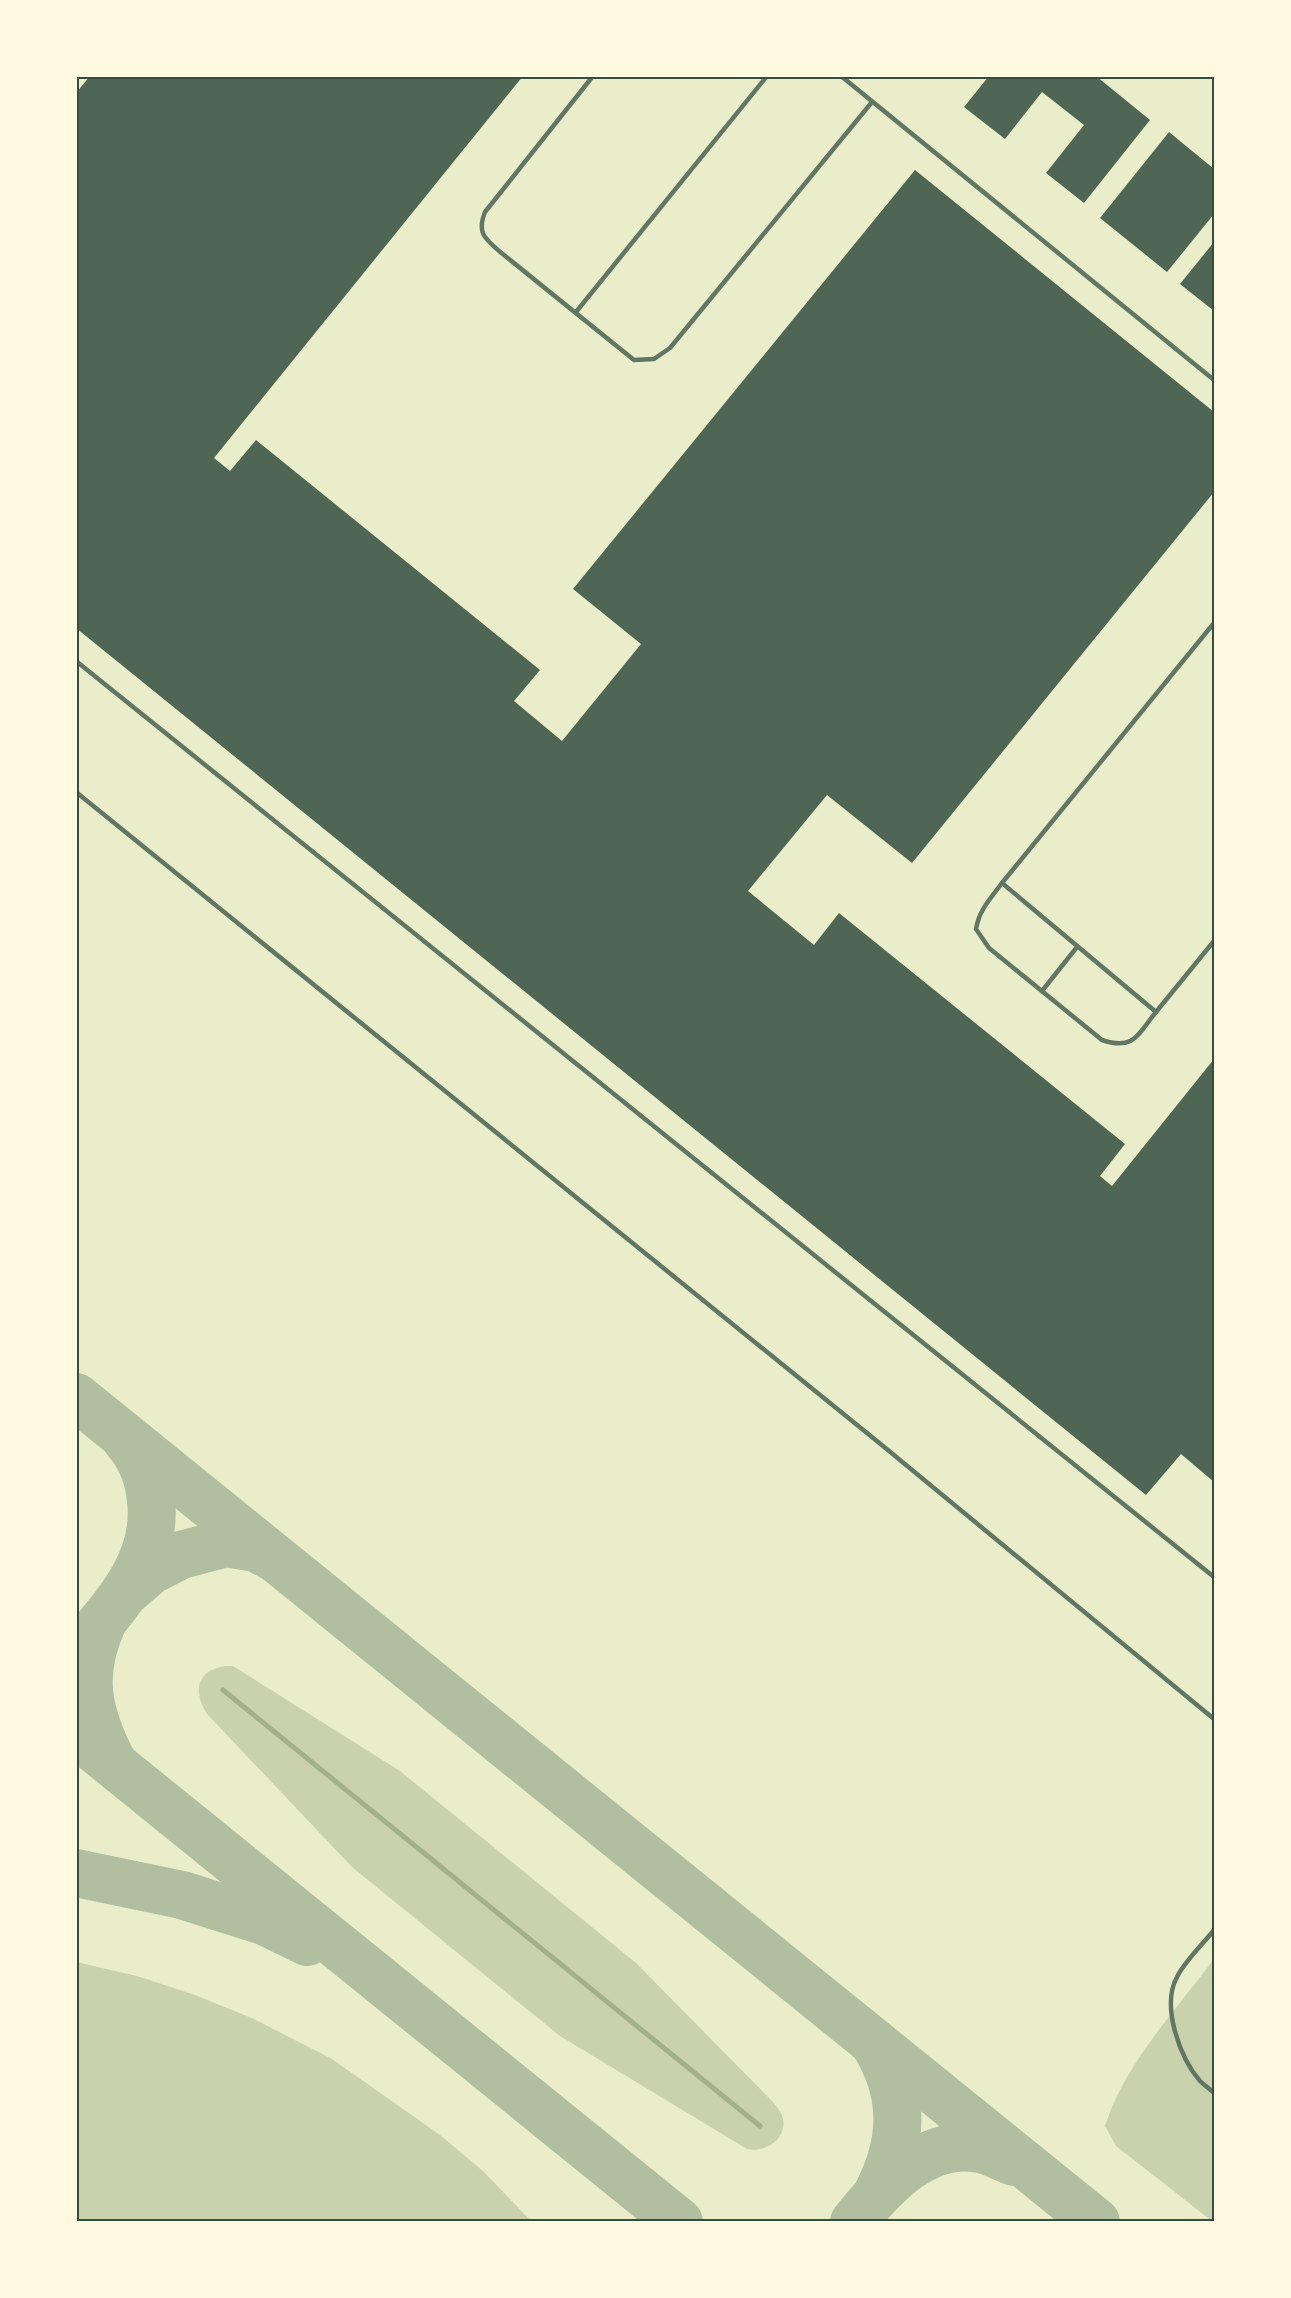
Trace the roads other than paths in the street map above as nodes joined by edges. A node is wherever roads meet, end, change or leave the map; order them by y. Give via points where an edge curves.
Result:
1 (593, 76) edge
2 (767, 76) edge
3 (841, 76) edge
4 (872, 102) junction
5 (576, 312) junction
6 (1215, 380) edge
7 (1215, 623) edge
8 (76, 661) edge
9 (76, 792) edge
10 (1002, 883) junction
11 (1215, 941) edge
12 (1077, 947) junction
13 (1042, 991) junction
14 (1156, 1012) junction
15 (1215, 1577) edge
16 (1215, 1719) edge
17 (1215, 1930) edge
18 (1215, 2092) edge

1 - 5 lane via 485,212 482,221 486,240
2 - 5 lane
3 - 4 lane
4 - 5 lane via 670,348 654,359 634,360
4 - 6 lane
7 - 10 lane
8 - 15 lane
9 - 16 lane
10 - 12 lane
10 - 13 lane via 981,911 976,929 989,948
11 - 14 lane
12 - 13 lane
12 - 14 lane
13 - 14 lane via 1102,1040 1115,1044 1134,1039
17 - 18 lane via 1176,1977 1171,2001 1173,2028 1185,2058 1200,2081

